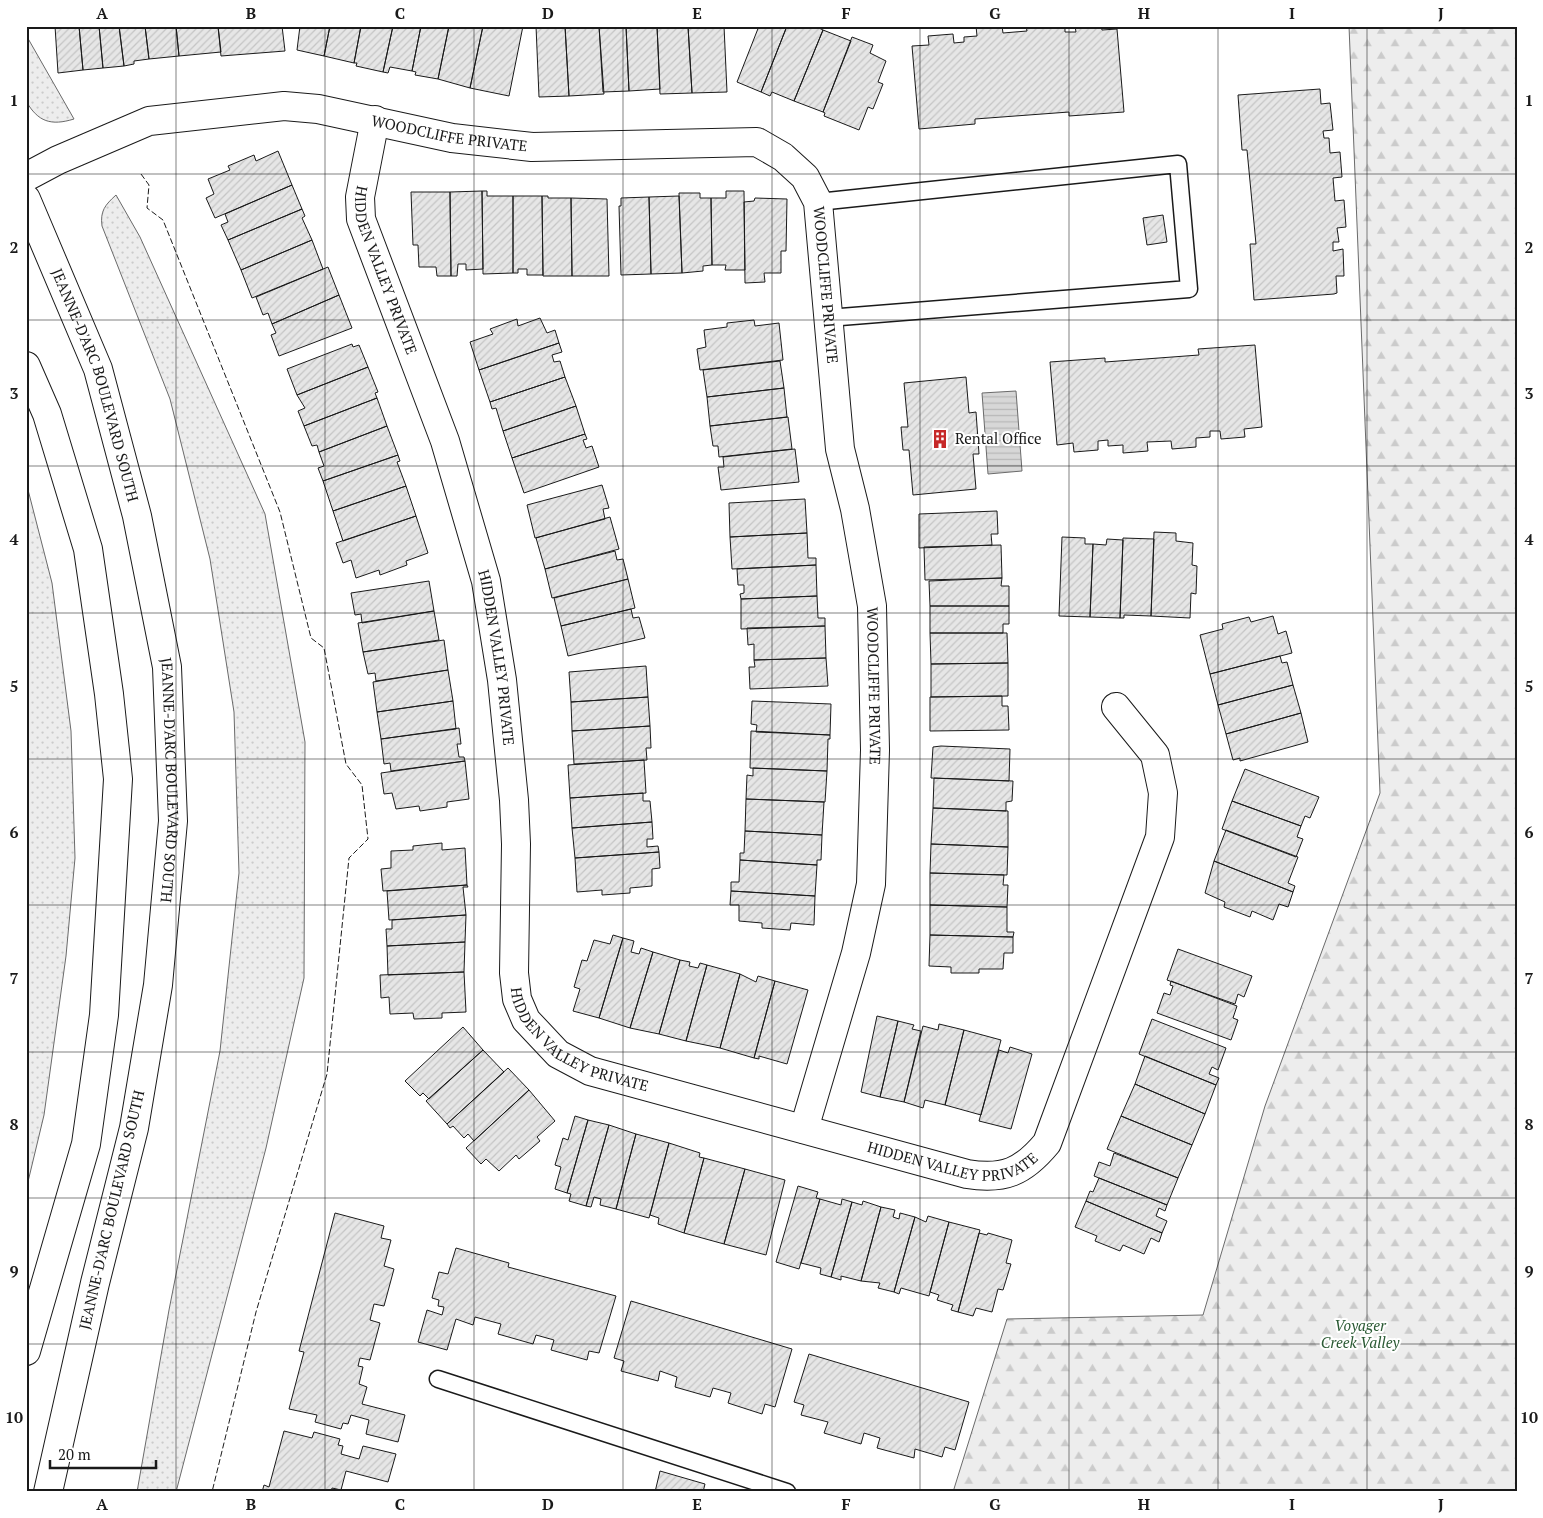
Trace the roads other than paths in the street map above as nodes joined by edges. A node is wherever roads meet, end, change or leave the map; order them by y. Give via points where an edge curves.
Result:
1 (375, 120) junction
2 (26, 177) edge
3 (26, 199) edge
4 (818, 202) junction
5 (828, 318) junction
6 (26, 366) edge
7 (1116, 707) dead end
8 (804, 1129) junction
9 (26, 1350) edge
10 (438, 1379) dead end
11 (48, 1492) edge
12 (787, 1492) edge

1 - 2 street, WOODCLIFFE PRIVATE via 284,106 159,120 58,160
1 - 4 street, WOODCLIFFE PRIVATE via 452,138 532,147 757,142 783,157 805,177
1 - 8 street, HIDDEN VALLEY PRIVATE via 360,197 361,219 445,442 486,581 494,626 514,800 514,974 517,1000 526,1020 558,1054 590,1071
3 - 11 street, JEANNE-D'ARC BOULEVARD SOUTH via 98,369 137,516 167,667 173,821 158,985 134,1128
4 - 5 street, WOODCLIFFE PRIVATE
4 - 5 lane via 1178,164 1189,289
5 - 8 street, WOODCLIFFE PRIVATE via 840,449 855,509 872,606 875,750 871,884 856,953
6 - 9 street via 47,414 88,549 118,779 104,1015 86,1144
7 - 8 street, HIDDEN VALLEY PRIVATE via 1154,755 1163,793 1160,837 1047,1143 1032,1161 1009,1173 987,1177
10 - 12 lane

